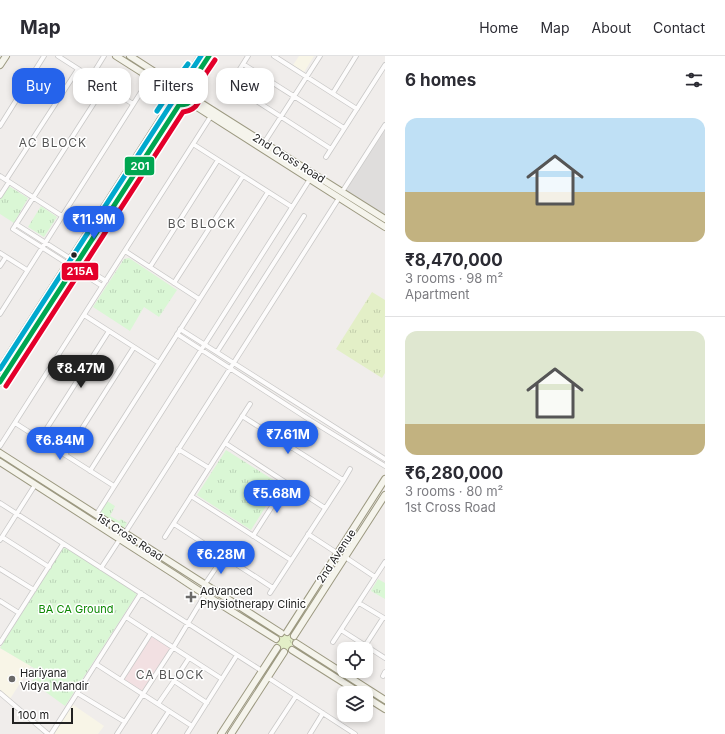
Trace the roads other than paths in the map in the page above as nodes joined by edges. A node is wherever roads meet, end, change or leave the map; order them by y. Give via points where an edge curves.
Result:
1 (6, 56) edge
2 (44, 56) edge
3 (58, 56) edge
4 (104, 56) edge
5 (116, 56) edge
6 (130, 56) edge
7 (201, 56) edge
8 (208, 56) edge
9 (248, 56) edge
10 (274, 56) edge
11 (320, 56) edge
12 (356, 56) edge
13 (124, 58) edge
14 (243, 64) junction
15 (0, 65) edge
16 (385, 65) edge
17 (76, 68) edge
18 (97, 68) edge
19 (149, 68) edge
20 (195, 68) edge
21 (199, 68) edge
22 (240, 68) edge
23 (139, 69) edge
24 (73, 77) edge
25 (307, 77) junction
26 (333, 93) junction
27 (139, 95) edge
28 (294, 96) junction
29 (93, 104) edge
30 (133, 104) joint
31 (170, 104) edge
32 (185, 104) edge
33 (196, 104) edge
34 (197, 104) edge
35 (261, 104) edge
36 (178, 105) joint
37 (357, 109) junction
38 (211, 116) junction
39 (281, 117) junction
40 (224, 121) junction
41 (385, 125) edge
42 (0, 126) edge
43 (344, 128) junction
44 (264, 143) junction
45 (193, 144) junction
46 (142, 148) junction
47 (331, 149) junction
48 (148, 152) junction
49 (326, 158) dead end
50 (218, 160) junction
51 (0, 176) edge
52 (243, 176) junction
53 (310, 179) junction
54 (7, 181) junction
55 (326, 186) junction
56 (268, 192) junction
57 (341, 195) junction
58 (0, 196) edge
59 (33, 197) junction
60 (292, 207) junction
61 (62, 216) junction
62 (304, 216) dead end
63 (385, 219) edge
64 (16, 224) junction
65 (383, 226) edge
66 (45, 242) junction
67 (42, 248) junction
68 (125, 252) junction
69 (0, 253) edge
70 (6, 256) junction
71 (69, 262) junction
72 (75, 265) junction
73 (0, 266) edge
74 (150, 267) junction
75 (27, 270) junction
76 (106, 281) junction
77 (174, 283) junction
78 (102, 286) junction
79 (56, 289) junction
80 (200, 299) junction
81 (0, 314) edge
82 (84, 315) junction
83 (180, 329) junction
84 (109, 331) junction
85 (177, 334) junction
86 (204, 344) junction
87 (134, 347) junction
88 (201, 350) junction
89 (217, 352) junction
90 (159, 363) junction
91 (233, 363) junction
92 (230, 368) junction
93 (3, 369) edge
94 (0, 382) edge
95 (288, 397) junction
96 (284, 403) junction
97 (250, 404) dead end
98 (242, 416) junction
99 (310, 420) junction
100 (15, 423) junction
101 (40, 439) junction
102 (225, 443) junction
103 (0, 446) edge
104 (292, 448) junction
105 (178, 449) junction
106 (0, 453) edge
107 (65, 455) junction
108 (385, 459) edge
109 (0, 462) edge
110 (385, 466) edge
111 (209, 468) junction
112 (350, 469) dead end
113 (90, 471) junction
114 (385, 479) edge
115 (343, 480) junction
116 (287, 483) junction
117 (35, 485) junction
118 (114, 486) junction
119 (385, 494) edge
120 (191, 496) junction
121 (74, 501) junction
122 (0, 503) edge
123 (70, 507) junction
124 (325, 508) junction
125 (17, 514) junction
126 (96, 515) junction
127 (174, 524) junction
128 (125, 533) junction
129 (308, 534) junction
130 (253, 536) junction
131 (165, 537) dead end
132 (1, 539) edge
133 (120, 539) junction
134 (63, 544) junction
135 (338, 553) junction
136 (224, 556) junction
137 (345, 557) junction
138 (291, 560) junction
139 (385, 562) edge
140 (48, 567) junction
141 (101, 568) junction
142 (0, 569) edge
143 (375, 577) junction
144 (205, 584) junction
145 (273, 588) junction
146 (34, 590) junction
147 (141, 593) junction
148 (270, 593) dead end
149 (204, 595) junction
150 (0, 601) edge
151 (359, 602) junction
152 (234, 603) junction
153 (230, 610) junction
154 (19, 613) junction
155 (126, 617) junction
156 (384, 619) edge
157 (188, 623) junction
158 (341, 630) junction
159 (151, 633) junction
160 (284, 633) junction
161 (2, 636) edge
162 (276, 639) junction
163 (295, 640) junction
164 (333, 642) dead end
165 (359, 642) edge
166 (369, 642) edge
167 (0, 643) edge
168 (173, 648) junction
169 (277, 648) junction
170 (292, 650) junction
171 (373, 651) edge
172 (284, 652) junction
173 (237, 655) junction
174 (189, 658) junction
175 (385, 658) edge
176 (96, 664) junction
177 (337, 666) edge
178 (262, 671) junction
179 (267, 678) junction
180 (355, 678) edge
181 (222, 679) junction
182 (121, 680) junction
183 (174, 681) junction
184 (349, 686) edge
185 (0, 693) edge
186 (77, 693) junction
187 (143, 694) junction
188 (296, 696) junction
189 (385, 700) edge
190 (373, 701) edge
191 (207, 702) junction
192 (158, 704) junction
193 (385, 709) edge
194 (169, 710) junction
195 (323, 713) junction
196 (125, 722) junction
197 (192, 726) junction
198 (349, 732) edge
199 (50, 734) edge
200 (117, 734) edge
201 (154, 734) edge
202 (187, 734) edge
203 (221, 734) edge
204 (231, 734) edge
205 (271, 734) edge
206 (310, 734) edge
207 (355, 734) edge

1 - 15 street
2 - 42 street
3 - 17 street
4 - 18 street
5 - 13 street
6 - 19 street
7 - 20 street
8 - 21 street
9 - 14 street
10 - 25 street
11 - 25 street
12 - 26 street
13 - 23 street
14 - 22 street
14 - 28 street
16 - 37 street
24 - 54 street
25 - 26 street
25 - 28 street
26 - 37 street
27 - 30 street
28 - 39 street
28 - 43 street
29 - 59 street
30 - 61 street
31 - 46 street
32 - 36 street
33 - 38 street
34 - 40 street, 2nd Cross Road
35 - 39 street
36 - 48 street
37 - 43 street
38 - 40 street
38 - 45 street
39 - 44 street
39 - 47 street
40 - 44 street, 2nd Cross Road
40 - 53 street, 2nd Cross Road
41 - 57 street
43 - 47 street
44 - 55 street, 2nd Cross Road
45 - 50 street
45 - 68 street
46 - 48 street
46 - 71 street
47 - 49 street
48 - 72 street
50 - 52 street
50 - 74 street
51 - 54 street
52 - 56 street
52 - 77 street
53 - 55 street, 2nd Cross Road
53 - 60 street
54 - 58 street
54 - 59 street
55 - 57 street, 2nd Cross Road
56 - 60 street
56 - 80 street
57 - 63 street, 2nd Cross Road
57 - 65 street, 2nd Cross Road
57 - 91 street
59 - 61 street
59 - 64 street
60 - 86 street
61 - 66 street
62 - 89 street
64 - 66 street
64 - 67 street via 13,229
66 - 67 street
66 - 71 street
67 - 71 street
67 - 75 street
68 - 74 street
68 - 76 street
69 - 70 street
70 - 73 street
70 - 75 street
71 - 79 street
72 - 76 street
72 - 78 street
72 - 79 street
74 - 77 street
75 - 81 street
76 - 78 street
77 - 80 street
78 - 82 street
79 - 93 street
80 - 83 street
82 - 84 street
82 - 100 street
83 - 85 street
83 - 86 street
84 - 87 street
84 - 101 street
85 - 88 street
85 - 90 street
86 - 88 street
86 - 89 street
87 - 90 street
87 - 107 street
88 - 92 street
88 - 118 street
89 - 91 street
90 - 113 street
91 - 92 street
91 - 95 street
92 - 96 street
92 - 105 street
93 - 94 street
95 - 96 street
95 - 108 street
96 - 99 street
97 - 98 street
98 - 102 street
98 - 104 street
99 - 104 street
99 - 110 street
100 - 101 street
100 - 103 street
101 - 107 street
102 - 111 street
102 - 116 street
104 - 115 street
105 - 111 street
105 - 128 street
106 - 121 street, 1st Cross Road
107 - 113 street
109 - 117 street, 1st Cross Road
111 - 120 street
112 - 115 street
113 - 118 street
114 - 135 street, 2nd Avenue
115 - 124 street
116 - 124 street
116 - 130 street
117 - 123 street, 1st Cross Road
117 - 125 street
118 - 126 street
119 - 137 street, 2nd Avenue
120 - 127 street
120 - 130 street
121 - 123 street
121 - 126 street, 1st Cross Road
122 - 125 street
123 - 133 street, 1st Cross Road
124 - 129 street
125 - 132 street
125 - 134 street
126 - 128 street, 1st Cross Road
127 - 131 street
127 - 136 street
128 - 144 street, 1st Cross Road
129 - 135 street
129 - 138 street
130 - 138 street
132 - 140 street
133 - 141 street
133 - 149 street, 1st Cross Road
134 - 140 street
134 - 141 street
135 - 160 street, 2nd Avenue
136 - 144 street
136 - 145 street
137 - 143 street
137 - 163 street, 2nd Avenue
138 - 145 street
139 - 143 street
140 - 146 street
141 - 147 street
142 - 146 street
143 - 151 street
144 - 152 street, 1st Cross Road
145 - 148 street
146 - 154 street
147 - 155 street
147 - 157 street
149 - 153 street, 1st Cross Road
149 - 157 street
150 - 154 street
151 - 156 street
151 - 158 street
152 - 153 street
152 - 160 street, 1st Cross Road
153 - 162 street, 1st Cross Road
154 - 161 street
155 - 159 street
155 - 176 street
156 - 166 street
157 - 168 street
157 - 173 street
158 - 164 street
158 - 165 street
159 - 168 street
159 - 182 street
160 - 162 street
160 - 163 street via 291,634
161 - 167 street
162 - 169 street
163 - 170 street
163 - 177 street
168 - 174 street
168 - 187 street
169 - 172 street
169 - 178 street
170 - 172 street
170 - 184 street
171 - 175 street
172 - 179 street
173 - 178 street
173 - 181 street
174 - 181 street
174 - 183 street
176 - 182 street
176 - 186 street
178 - 203 street
179 - 188 street
179 - 204 street
180 - 189 street
181 - 191 street
182 - 187 street
183 - 191 street
183 - 192 street
185 - 199 street
186 - 196 street
186 - 199 street
187 - 192 street
187 - 196 street
188 - 195 street
188 - 205 street
190 - 193 street
191 - 197 street
192 - 194 street
194 - 197 street
194 - 201 street
195 - 198 street
195 - 206 street
196 - 200 street
197 - 202 street
198 - 207 street

